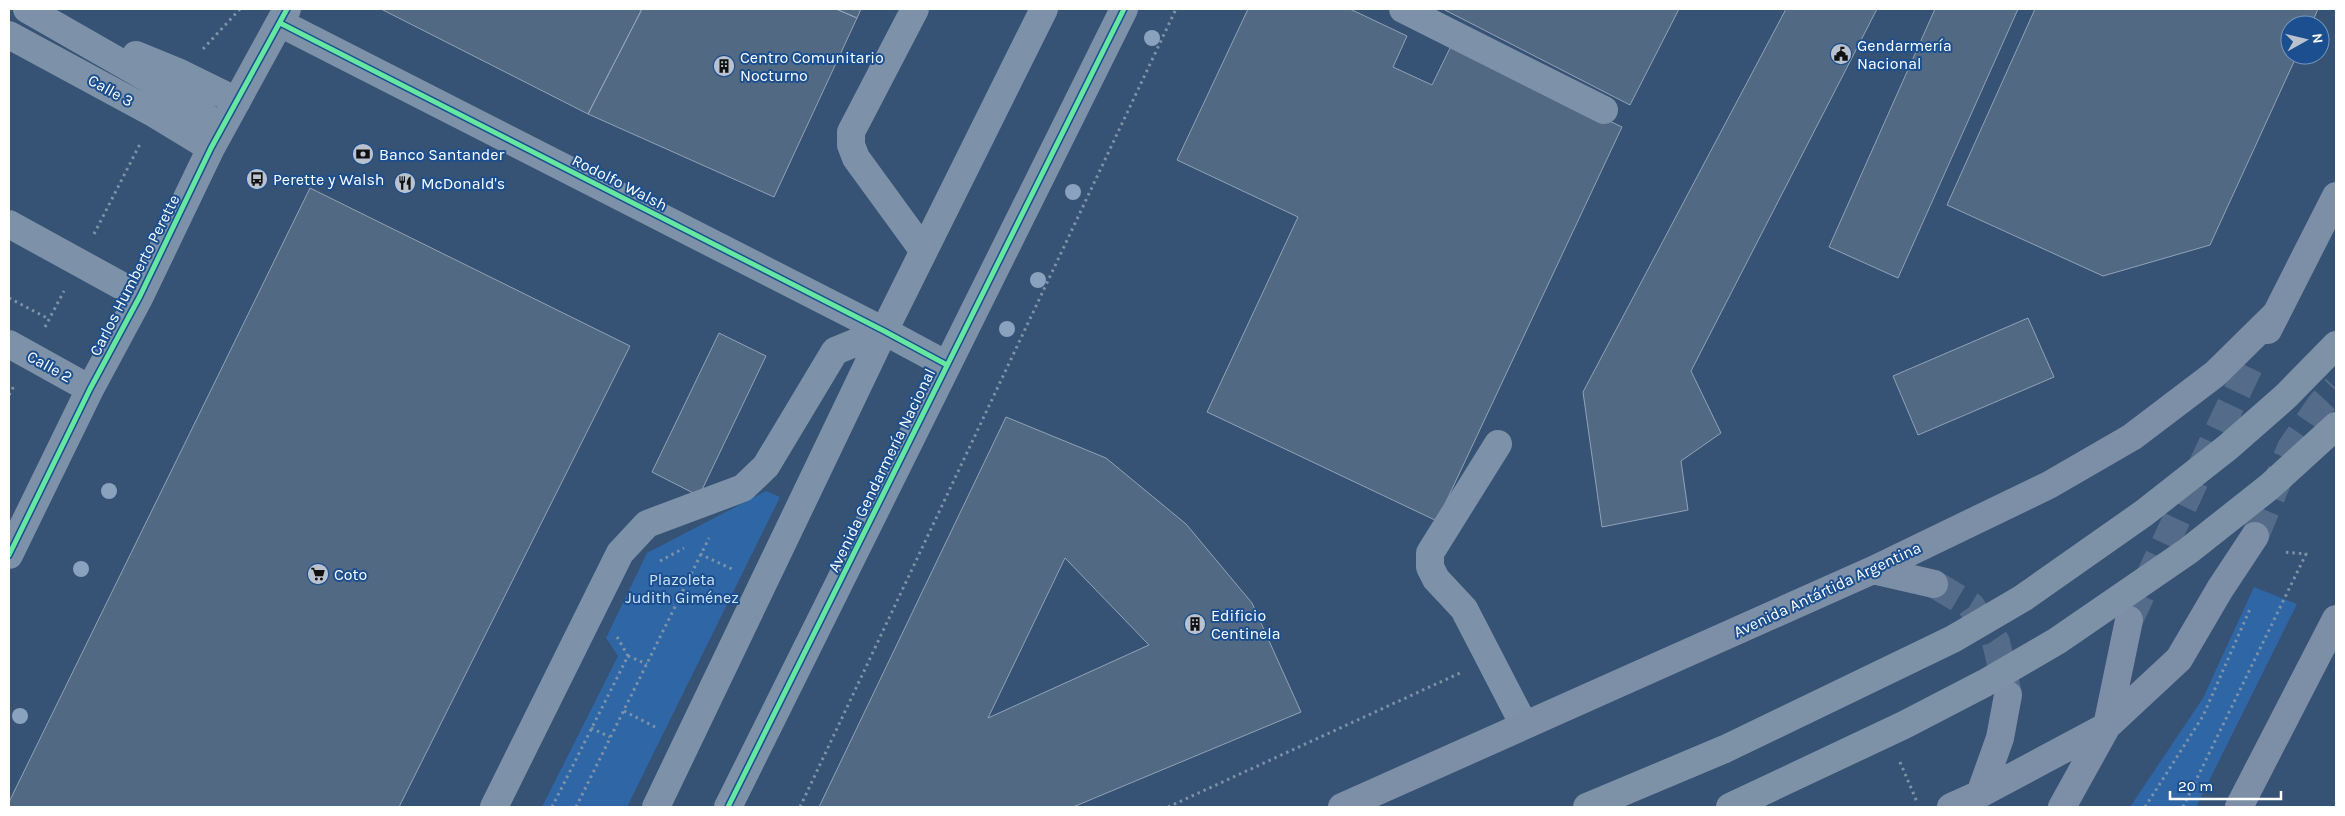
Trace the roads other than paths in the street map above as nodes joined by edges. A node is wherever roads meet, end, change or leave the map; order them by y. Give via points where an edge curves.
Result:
1 (915, 9) edge
2 (1044, 9) edge
3 (1124, 9) edge
4 (1403, 9) edge
5 (32, 12) edge
6 (283, 16) edge
7 (9, 34) edge
8 (237, 101) junction
9 (1604, 110) dead end
10 (217, 138) junction
11 (2336, 196) edge
12 (9, 224) edge
13 (923, 250) junction
14 (140, 296) junction
15 (2276, 314) junction
16 (884, 331) junction
17 (2336, 345) edge
18 (19, 349) edge
19 (2252, 358) tunnel mouth
20 (947, 365) junction
21 (90, 389) junction
22 (2336, 426) edge
23 (1498, 444) dead end
24 (2265, 543) tunnel mouth
25 (9, 555) edge
26 (1873, 570) junction
27 (1934, 584) tunnel mouth
28 (2336, 619) edge
29 (2129, 620) tunnel mouth
30 (2008, 695) tunnel mouth
31 (1524, 725) junction
32 (2107, 726) junction
33 (1980, 794) junction
34 (494, 807) edge
35 (656, 807) edge
36 (728, 807) edge
37 (1342, 807) edge
38 (1587, 807) edge
39 (1730, 807) edge
40 (1951, 807) edge
41 (2062, 807) edge
42 (2239, 807) edge

1 - 13 street via 851,132 851,145 856,158
2 - 13 street
3 - 20 street, Avenida Gendarmería Nacional
4 - 9 street
5 - 8 street via 180,73
5 - 10 street via 165,88
6 - 8 street, Carlos Humberto Perette
6 - 16 street, Rodolfo Walsh
7 - 10 street, Calle 3 via 155,114
8 - 10 street, Carlos Humberto Perette
10 - 14 street, Carlos Humberto Perette
11 - 15 main road
12 - 14 street
13 - 16 street
14 - 21 street, Carlos Humberto Perette
15 - 19 main road
15 - 26 main road, Avenida Antártida Argentina via 2215,374 2132,437 2049,485
16 - 20 street, Rodolfo Walsh
16 - 34 street via 836,351 766,466 743,488 647,524 620,553
16 - 35 street
17 - 38 highway, bridge via 2286,396 2228,447 2144,513 2023,598 1953,639 1725,748
18 - 21 street, Calle 2
20 - 36 street, Avenida Gendarmería Nacional
21 - 25 street, Carlos Humberto Perette
22 - 39 highway, bridge via 2269,487 2188,551 2057,641 1904,726
23 - 31 street via 1430,553 1430,567 1436,579 1464,609
24 - 32 main road via 2220,589 2179,658
26 - 27 main road
26 - 31 main road, Avenida Antártida Argentina
28 - 42 main road
29 - 32 main road
30 - 33 main road via 2000,738
31 - 37 main road, Avenida Antártida Argentina
32 - 33 main road
32 - 41 main road
33 - 40 main road

